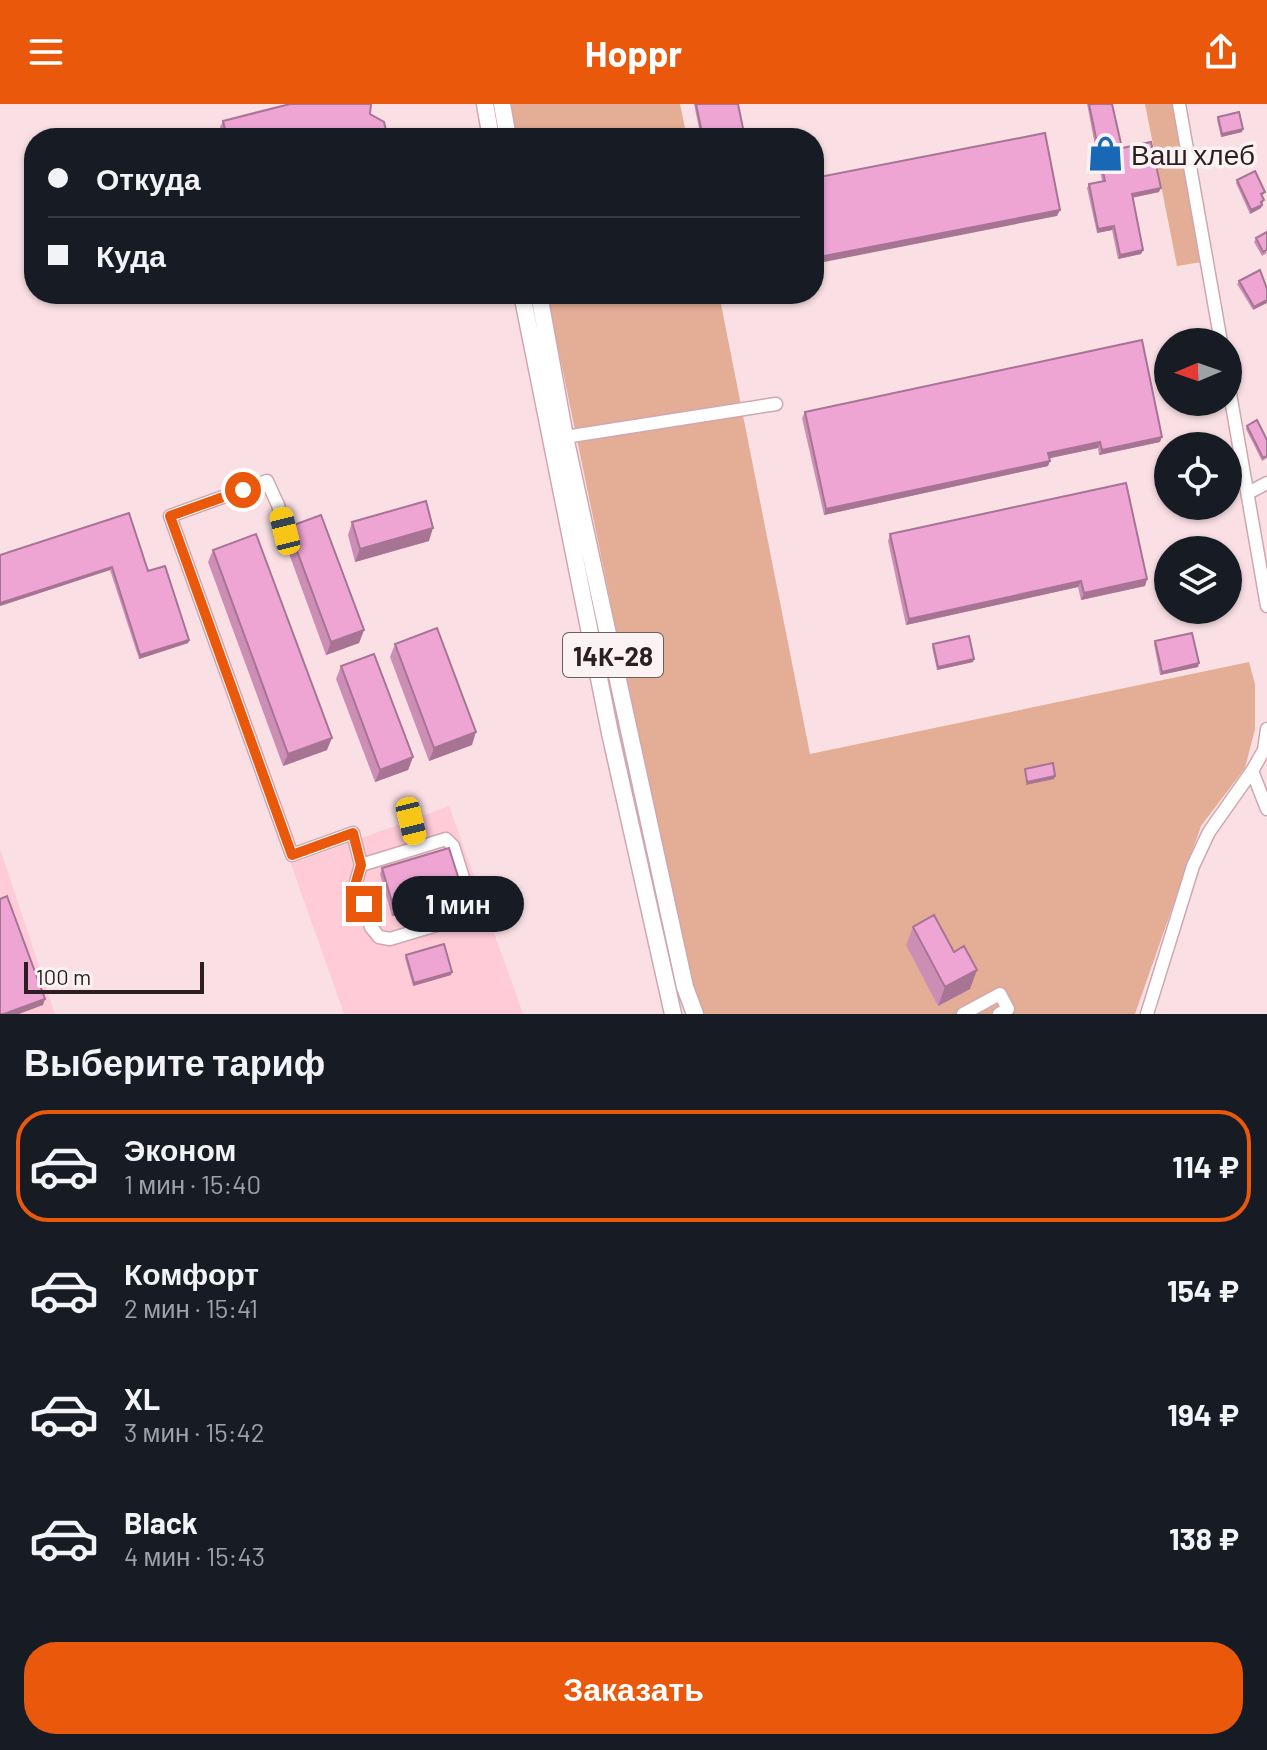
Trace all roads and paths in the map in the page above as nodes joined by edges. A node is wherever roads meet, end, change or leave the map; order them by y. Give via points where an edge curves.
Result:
1 (485, 104) edge
2 (502, 104) edge
3 (1179, 104) edge
4 (489, 128) edge
5 (506, 128) edge
6 (524, 304) edge
7 (541, 304) edge
8 (1219, 328) edge
9 (776, 404) dead end
10 (1234, 416) edge
11 (565, 437) junction
12 (1267, 483) edge
13 (1248, 493) junction
14 (285, 531) edge
15 (1267, 606) edge
16 (1267, 729) edge
17 (1252, 771) junction
18 (1267, 809) edge
19 (406, 810) dead end
20 (417, 847) junction
21 (361, 865) junction
22 (673, 1014) edge
23 (695, 1014) edge
24 (963, 1014) edge
25 (999, 1014) edge
26 (1147, 1014) edge

1 - 4 main road
2 - 5 main road
3 - 8 street
6 - 22 main road, 14К-28
7 - 11 main road, 14К-28
9 - 11 street
10 - 13 street
11 - 23 main road, 14К-28
12 - 13 street
13 - 15 street
14 - 21 street via 267,481 170,516 292,855 353,833
16 - 17 street via 1264,750
17 - 18 street
17 - 26 street via 1209,832 1193,866
19 - 20 street
20 - 21 street
20 - 21 street via 446,839 453,846 470,900 463,917 390,939 379,937 356,882
24 - 25 street via 1000,994 1008,1009

